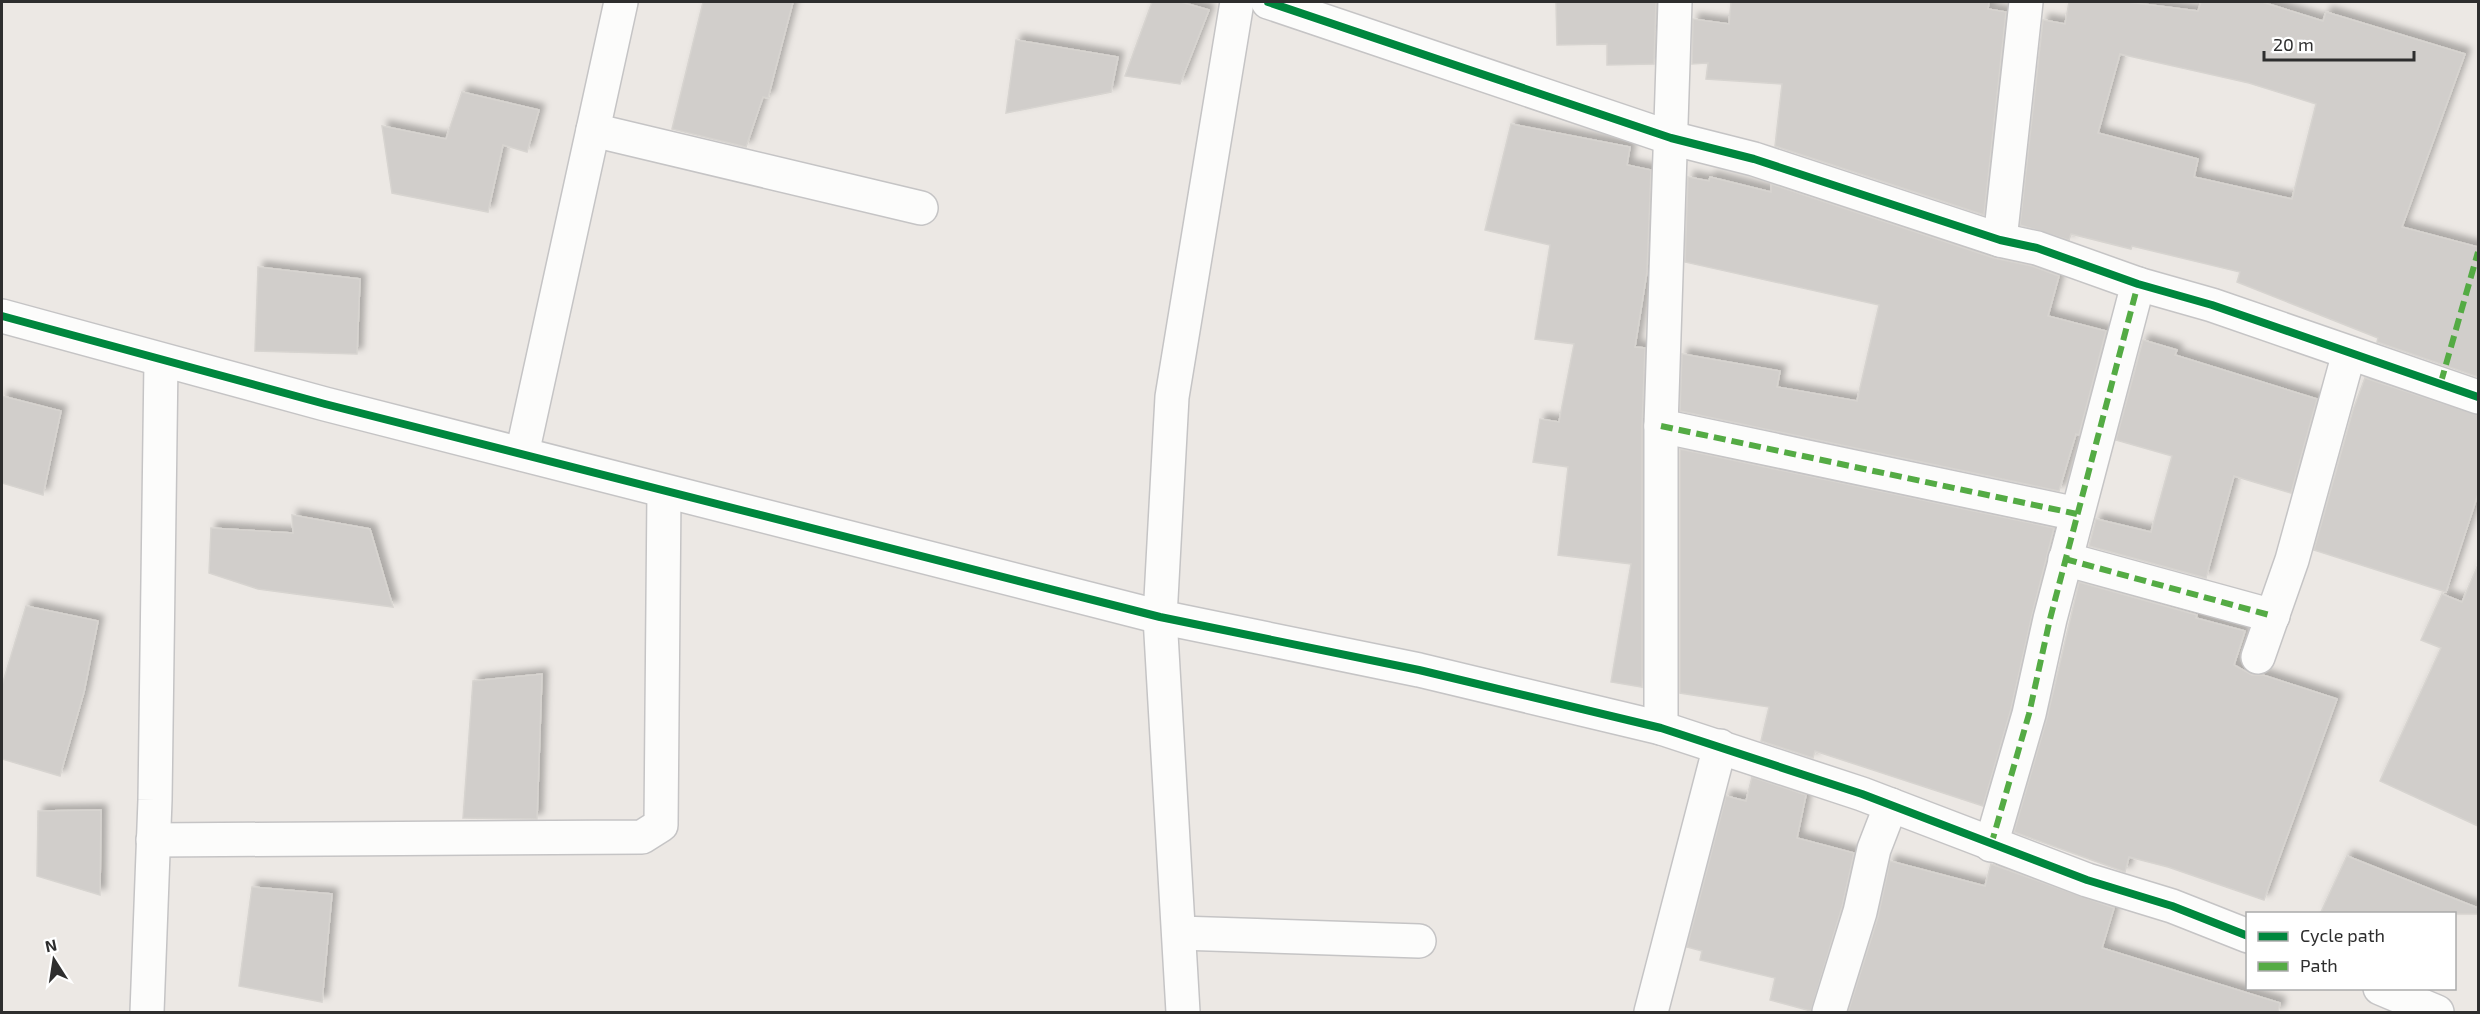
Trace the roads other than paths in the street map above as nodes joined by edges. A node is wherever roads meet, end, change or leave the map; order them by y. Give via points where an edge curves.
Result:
1 (621, 2) edge
2 (1237, 2) edge
3 (1268, 2) edge
4 (1675, 2) edge
5 (2026, 2) edge
6 (593, 130) junction
7 (1671, 138) junction
8 (921, 208) dead end
9 (2000, 240) junction
10 (2138, 284) junction
11 (2, 316) edge
12 (2349, 353) junction
13 (160, 361) junction
14 (2478, 397) edge
15 (1661, 426) junction
16 (522, 454) junction
17 (664, 492) junction
18 (2077, 514) junction
19 (2065, 559) junction
20 (2272, 616) junction
21 (1160, 617) junction
22 (2258, 657) dead end
23 (1661, 728) junction
24 (1720, 746) junction
25 (1891, 805) junction
26 (153, 840) junction
27 (1991, 845) junction
28 (1179, 933) junction
29 (2246, 936) edge
30 (1419, 941) dead end
31 (2385, 990) edge
32 (147, 1012) edge
33 (1183, 1012) edge
34 (1650, 1012) edge
35 (1829, 1012) edge
36 (2437, 1012) edge

1 - 6 street
2 - 21 street via 1172,397
3 - 7 street
4 - 7 street
5 - 9 street
6 - 8 street
6 - 16 street
7 - 9 street via 1754,159
7 - 15 street
9 - 10 street via 2037,248
10 - 12 street via 2212,305
10 - 18 street
11 - 13 street
12 - 14 street
12 - 20 street via 2292,560
13 - 16 street
13 - 26 street
15 - 18 street
15 - 23 street
16 - 17 street
17 - 21 street
17 - 26 street via 661,825 642,837
18 - 19 street
19 - 20 street
19 - 27 street via 2029,714
20 - 22 street
21 - 23 street via 1419,670
21 - 28 street
23 - 24 street
24 - 25 street
24 - 34 street
25 - 27 street
25 - 35 street via 1874,849 1860,912
26 - 32 street
27 - 29 street via 2172,906
28 - 30 street
28 - 33 street
31 - 36 street

